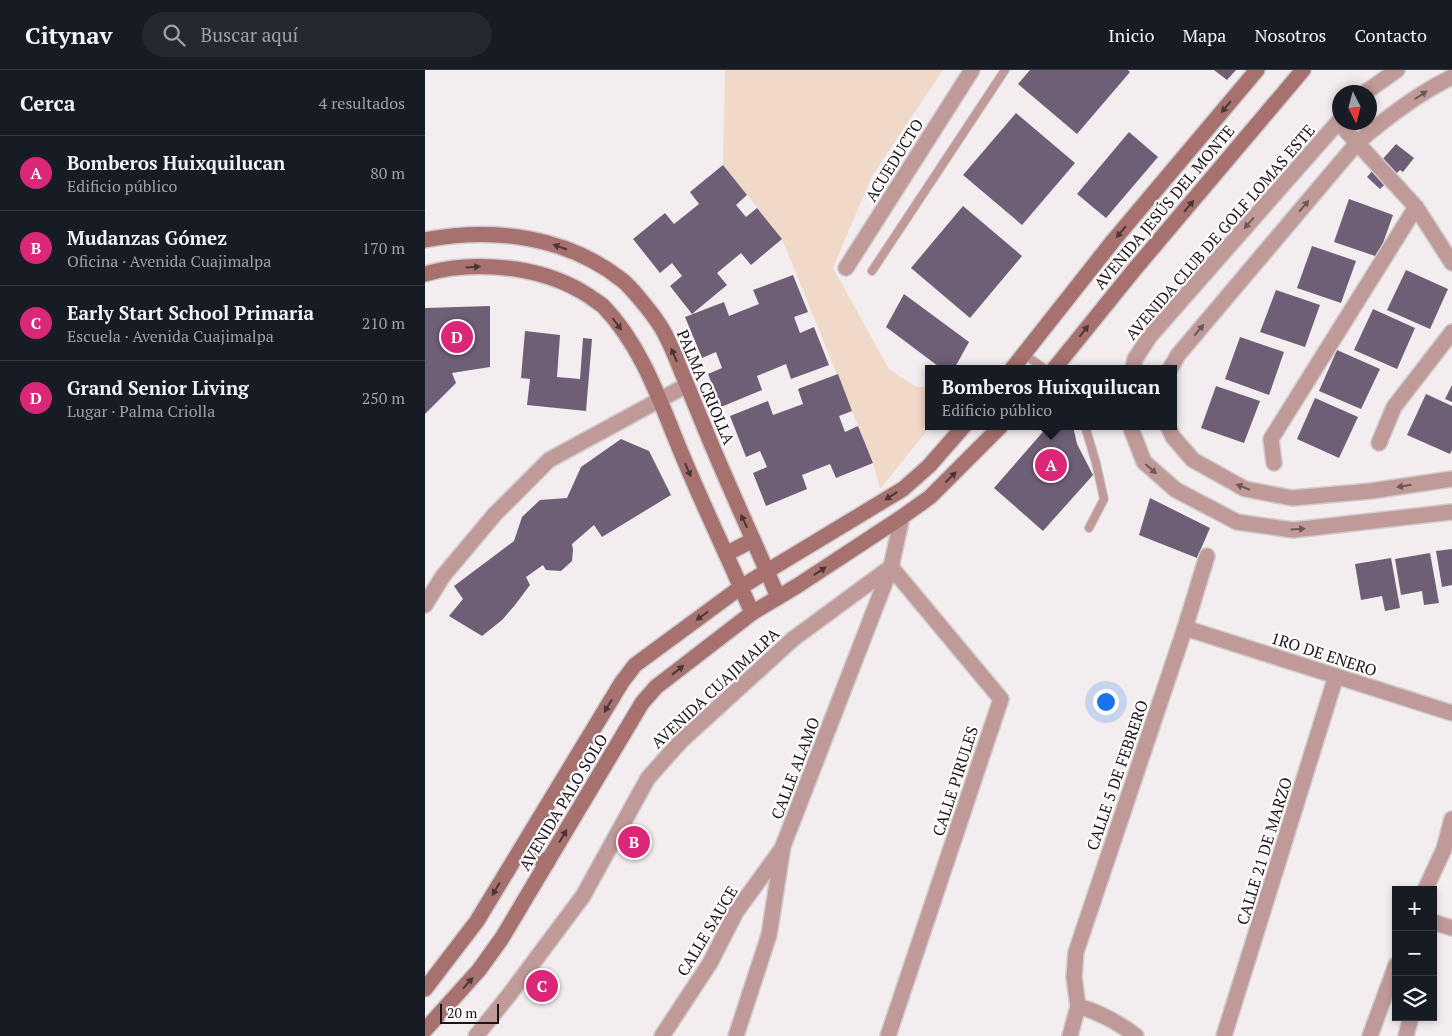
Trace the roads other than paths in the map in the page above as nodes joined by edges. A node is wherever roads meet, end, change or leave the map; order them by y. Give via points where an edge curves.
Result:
1 (972, 70) edge
2 (1005, 70) edge
3 (1257, 70) edge
4 (1303, 70) edge
5 (1397, 70) edge
6 (1452, 77) edge
7 (1376, 85) edge
8 (1332, 129) edge
9 (1346, 130) edge
10 (1357, 143) junction
11 (1416, 207) junction
12 (425, 240) edge
13 (1452, 263) edge
14 (846, 268) dead end
15 (872, 271) dead end
16 (425, 274) edge
17 (1452, 332) edge
18 (1023, 354) junction
19 (1015, 365) edge
20 (1039, 365) edge
21 (1057, 365) edge
22 (1134, 365) edge
23 (1172, 365) edge
24 (687, 385) junction
25 (659, 399) junction
26 (960, 430) edge
27 (997, 430) edge
28 (1086, 430) edge
29 (1132, 430) edge
30 (1170, 430) edge
31 (1379, 443) dead end
32 (1273, 463) dead end
33 (1452, 479) edge
34 (1452, 512) edge
35 (902, 517) junction
36 (1089, 528) dead end
37 (753, 540) junction
38 (726, 554) junction
39 (1207, 556) dead end
40 (891, 567) junction
41 (768, 572) junction
42 (741, 587) junction
43 (778, 597) junction
44 (425, 605) edge
45 (752, 613) junction
46 (1185, 628) junction
47 (1336, 676) junction
48 (1452, 713) edge
49 (1452, 819) edge
50 (783, 846) junction
51 (521, 849) junction
52 (547, 864) junction
53 (1427, 886) edge
54 (1437, 923) edge
55 (1452, 928) edge
56 (1392, 976) edge
57 (425, 990) edge
58 (1079, 1006) junction
59 (1410, 1021) edge
60 (425, 1030) edge
61 (475, 1036) edge
62 (662, 1036) edge
63 (736, 1036) edge
64 (889, 1036) edge
65 (1070, 1036) edge
66 (1136, 1036) edge
67 (1224, 1036) edge
68 (1370, 1036) edge
69 (1406, 1036) edge

1 - 14 street, ACUEDUCTO
2 - 15 lane
3 -> 18 main road, AVENIDA JESÚS DEL MONTE
21 -> 4 main road, AVENIDA JESÚS DEL MONTE
5 - 7 street
10 -> 6 street via 1384,120
8 -> 22 street, AVENIDA CLUB DE GOLF LOMAS ESTE via 1150,336
9 - 10 street
10 - 11 street
23 -> 10 street
11 - 13 street
11 - 32 street via 1271,439
24 -> 12 main road, PALMA CRIOLLA via 659,324 624,281 593,261 563,247 506,235 476,234
16 -> 25 main road via 477,266 503,267 553,277 579,290 604,306 632,344
17 - 31 street via 1394,407
18 - 19 main road, AVENIDA JESÚS DEL MONTE
18 - 20 lane
24 - 25 street
37 -> 24 main road, PALMA CRIOLLA
25 -> 38 main road
25 - 44 street via 549,460 495,514 443,576
26 -> 41 main road via 929,466 903,489
35 -> 27 main road via 930,497
28 - 36 lane via 1104,500
29 -> 34 street via 1144,462 1176,490 1237,522 1293,530
33 -> 30 street via 1291,498 1245,489 1193,460
35 - 40 street, CALLE ALAMO
43 -> 35 main road
37 - 38 main road
37 - 41 main road, PALMA CRIOLLA
38 - 42 main road
39 - 46 street, CALLE 5 DE FEBRERO
40 - 50 street, CALLE ALAMO
40 - 61 street, AVENIDA CUAJIMALPA via 793,639 681,741 648,778 583,896
40 - 64 street, CALLE PIRULES via 1001,699
41 - 42 main road
41 - 43 main road, PALMA CRIOLLA
42 - 45 main road
42 -> 51 main road, AVENIDA PALO SOLO via 635,664
43 - 45 main road
52 -> 45 main road, AVENIDA PALO SOLO via 642,703 655,687
46 - 47 street, 1RO DE ENERO
46 - 58 street, CALLE 5 DE FEBRERO via 1076,952
47 - 48 street, 1RO DE ENERO
47 - 67 street, CALLE 21 DE MARZO
49 - 53 street
50 - 62 street, CALLE SAUCE via 736,912 710,963
50 - 63 street, CALLE ALAMO via 769,935
51 - 52 main road
51 -> 57 main road, AVENIDA PALO SOLO via 477,921
60 -> 52 main road, AVENIDA PALO SOLO via 479,970
54 - 55 street
56 - 68 street
58 - 65 street
58 - 66 street via 1118,1022
59 - 69 street

